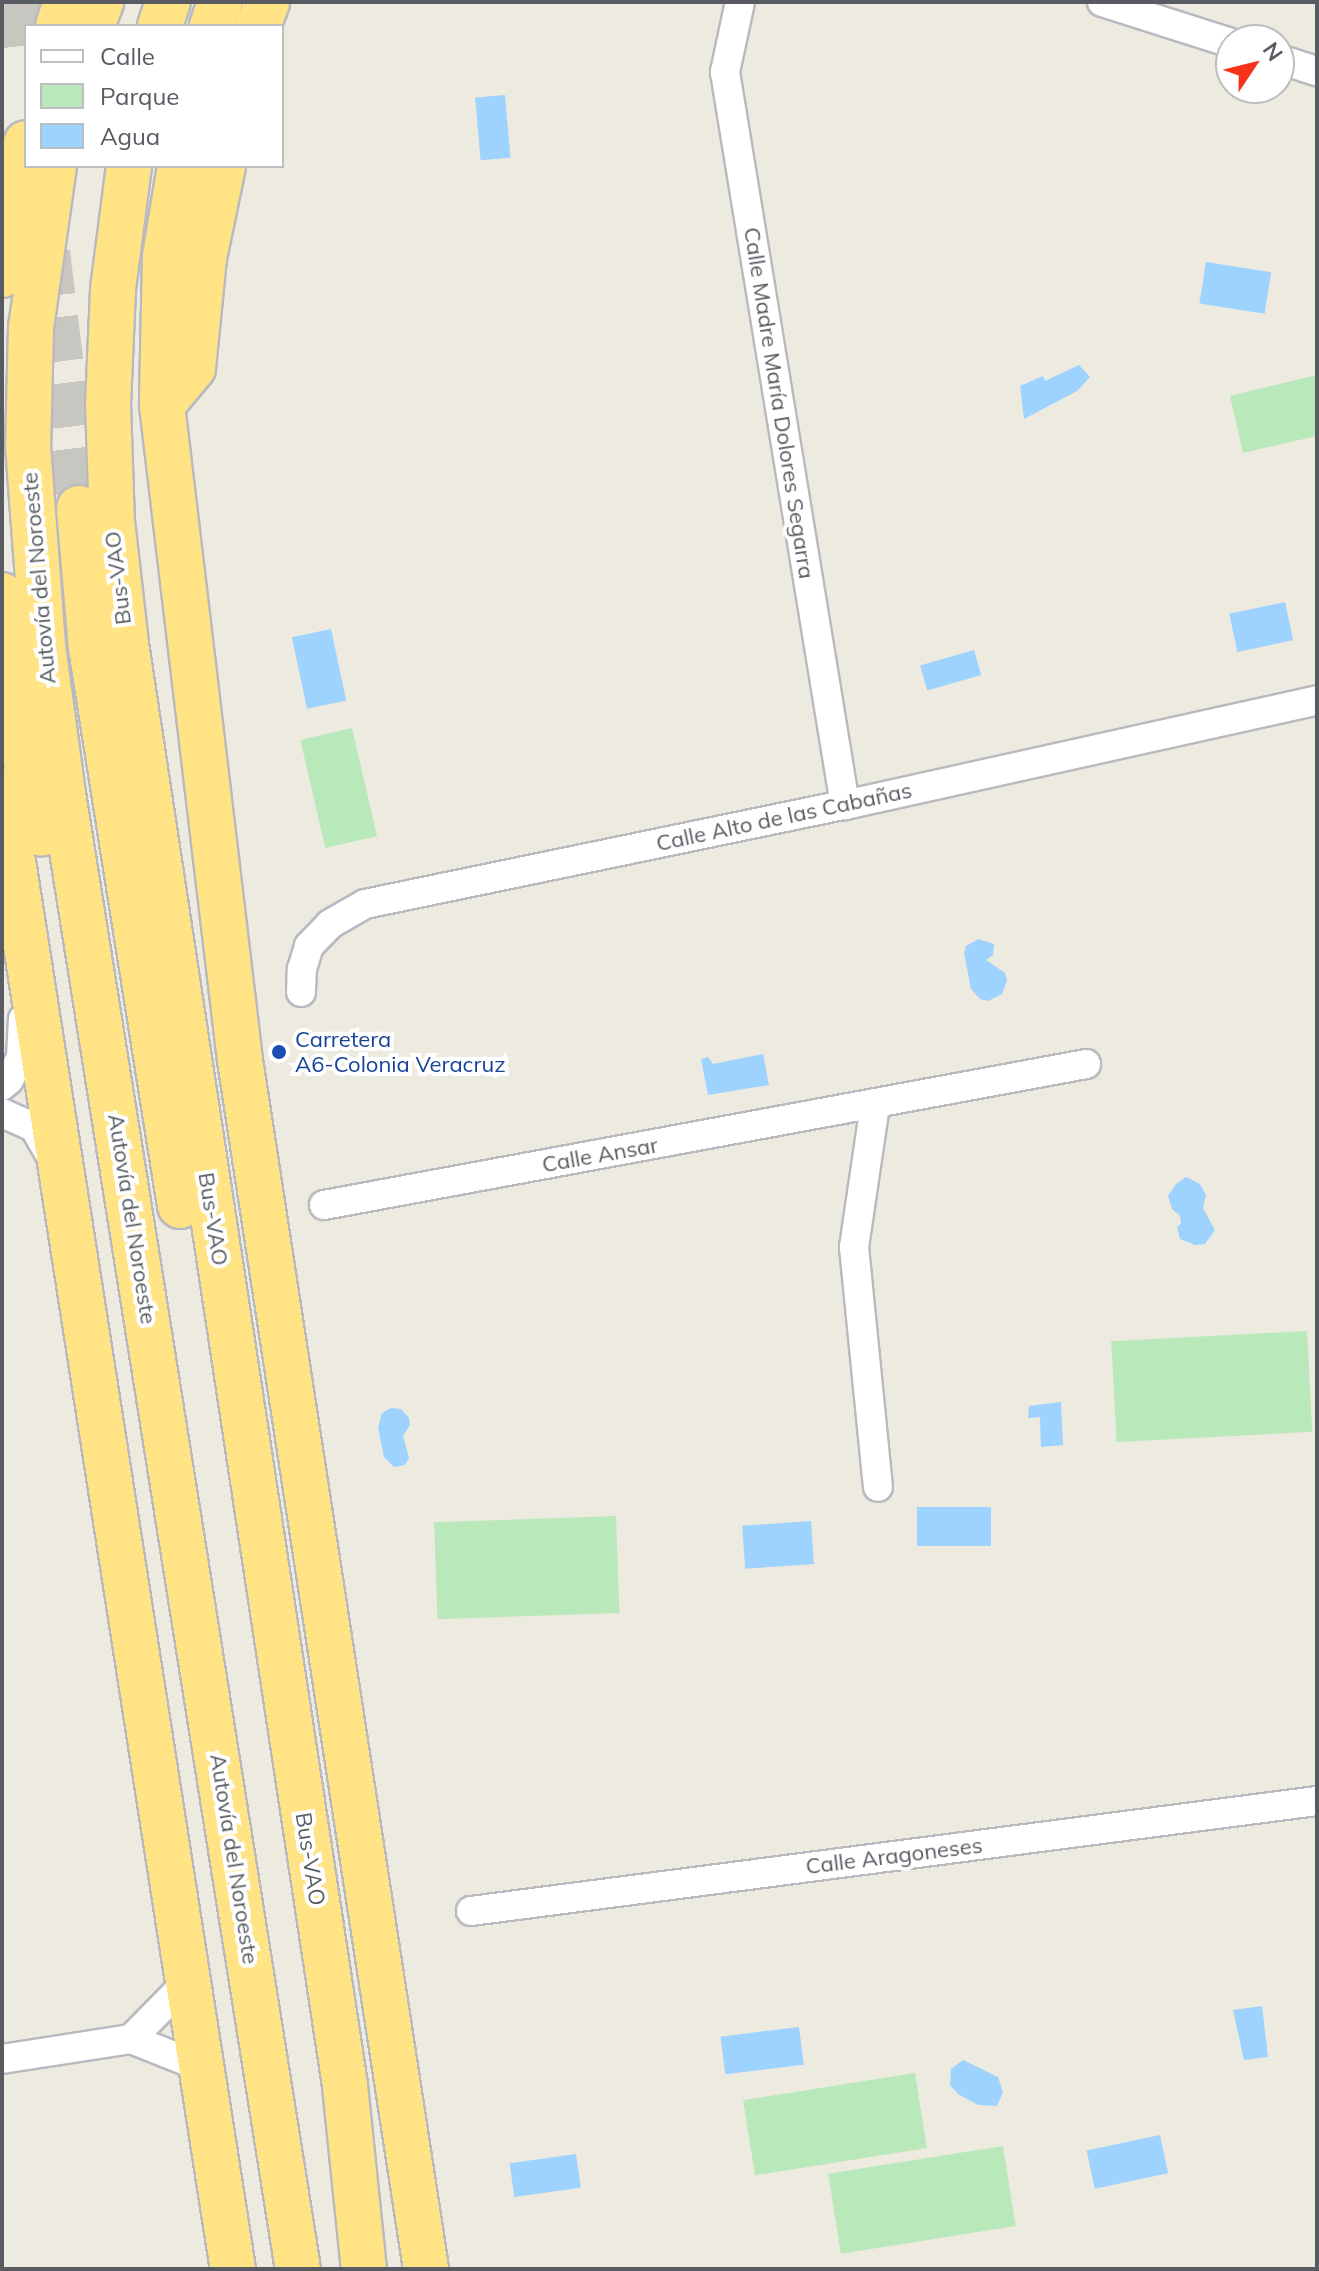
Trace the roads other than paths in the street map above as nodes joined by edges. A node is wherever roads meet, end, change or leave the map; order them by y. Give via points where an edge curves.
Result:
1 (66, 2) edge
2 (101, 2) edge
3 (168, 2) edge
4 (220, 2) edge
5 (267, 2) edge
6 (740, 2) edge
7 (1102, 2) edge
8 (59, 24) edge
9 (93, 24) edge
10 (161, 24) edge
11 (213, 24) edge
12 (259, 24) edge
13 (1215, 38) edge
14 (1295, 64) edge
15 (1317, 71) edge
16 (24, 154) edge
17 (54, 168) edge
18 (129, 168) edge
19 (180, 168) edge
20 (223, 168) edge
21 (2, 275) edge
22 (162, 405) junction
23 (79, 508) tunnel mouth
24 (2, 595) edge
25 (1317, 700) edge
26 (2, 791) edge
27 (845, 805) junction
28 (27, 951) junction
29 (301, 992) dead end
30 (1086, 1064) dead end
31 (2, 1086) edge
32 (875, 1105) junction
33 (2, 1113) edge
34 (59, 1172) junction
35 (324, 1205) dead end
36 (140, 1269) junction
37 (878, 1487) dead end
38 (1317, 1801) edge
39 (471, 1911) dead end
40 (188, 1981) junction
41 (131, 2039) junction
42 (2, 2059) edge
43 (199, 2066) junction
44 (233, 2269) edge
45 (298, 2269) edge
46 (362, 2269) edge
47 (426, 2269) edge

1 - 8 highway
2 - 9 highway
3 - 10 highway
4 - 11 highway
5 - 12 highway
6 - 27 street, Calle Madre María Dolores Segarra via 725,72
7 - 13 street
14 - 15 street
16 - 21 highway
17 - 36 highway, Autovía del Noroeste via 31,327 28,446 43,646
18 - 46 highway, Bus-VAO via 113,290 112,521 128,659 345,2086
19 - 22 highway via 165,257
20 - 22 highway via 204,258 193,368
22 - 47 highway via 240,1060
23 - 46 highway via 98,694 321,2076
24 - 36 highway via 27,769
25 - 27 street, Calle Alto de las Cabañas
26 - 28 highway
27 - 29 street, Calle Alto de las Cabañas via 365,904 330,924 309,946
28 - 31 street via 21,1057
28 - 34 highway
30 - 32 street, Calle Ansar
32 - 35 street, Calle Ansar
32 - 37 street via 854,1247
33 - 34 street via 34,1127
34 - 40 highway
36 - 45 highway, Autovía del Noroeste
38 - 39 street, Calle Aragoneses
40 - 41 street
40 - 43 highway
41 - 42 street
41 - 43 street
43 - 44 highway

